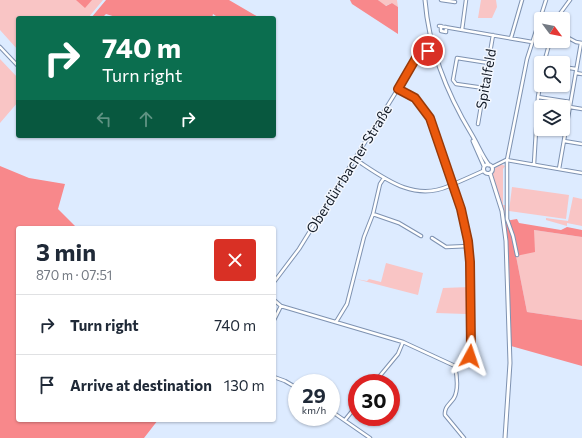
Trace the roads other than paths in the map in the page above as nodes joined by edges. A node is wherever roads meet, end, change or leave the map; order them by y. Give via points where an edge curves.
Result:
1 (425, 0) edge
2 (441, 0) edge
3 (466, 0) edge
4 (522, 0) edge
5 (546, 0) edge
6 (570, 0) edge
7 (455, 2) dead end
8 (542, 12) edge
9 (561, 12) edge
10 (440, 26) dead end
11 (462, 30) junction
12 (493, 35) junction
13 (534, 36) edge
14 (430, 37) junction
15 (511, 38) junction
16 (570, 39) edge
17 (532, 42) junction
18 (582, 43) edge
19 (0, 46) edge
20 (432, 48) junction
21 (421, 52) junction
22 (488, 63) junction
23 (16, 64) edge
24 (570, 69) edge
25 (576, 71) junction
26 (582, 74) edge
27 (484, 88) junction
28 (398, 89) junction
29 (539, 92) edge
30 (538, 97) junction
31 (557, 100) edge
32 (570, 102) edge
33 (570, 107) edge
34 (582, 109) edge
35 (478, 124) dead end
36 (468, 128) junction
37 (565, 136) edge
38 (564, 141) junction
39 (582, 144) edge
40 (355, 159) junction
41 (507, 160) junction
42 (534, 164) junction
43 (484, 166) junction
44 (490, 166) junction
45 (559, 169) junction
46 (484, 171) junction
47 (490, 173) junction
48 (582, 173) edge
49 (384, 178) junction
50 (453, 184) junction
51 (373, 214) junction
52 (421, 236) dead end
53 (432, 238) dead end
54 (469, 246) junction
55 (517, 255) dead end
56 (276, 279) edge
57 (276, 302) edge
58 (281, 306) junction
59 (276, 316) edge
60 (336, 322) junction
61 (403, 342) junction
62 (455, 366) junction
63 (381, 374) edge
64 (276, 378) edge
65 (288, 383) edge
66 (348, 415) edge
67 (340, 418) edge
68 (344, 420) junction
69 (370, 438) edge
70 (464, 438) edge
71 (505, 438) edge

1 - 14 street
2 - 7 street
3 - 11 street
4 - 15 street
5 - 8 street
6 - 9 street
10 - 11 street
11 - 12 street
12 - 15 street
12 - 22 street, Spitalfeld
13 - 17 street
14 - 20 street
14 - 21 street, Oberdürrbacher Straße
15 - 17 street
16 - 18 street
17 - 41 street via 526,59
18 - 25 street
19 - 23 street
20 - 21 street
20 - 36 street via 452,98
21 - 28 street, Oberdürrbacher Straße
22 - 27 street, Spitalfeld
22 - 27 street via 457,58 453,80 456,84
24 - 25 street
25 - 26 street
25 - 32 street
27 - 35 street, Spitalfeld
28 - 40 street, Oberdürrbacher Straße
28 - 50 street via 415,98 430,118
29 - 30 street
30 - 31 street
30 - 42 street
33 - 34 street
36 - 43 street
36 - 44 street
37 - 38 street
38 - 39 street
38 - 45 street
40 - 49 street
40 - 56 street, Oberdürrbacher Straße via 299,249
41 - 42 street
41 - 44 street
41 - 55 street via 507,219
42 - 45 street
43 - 44 street
43 - 46 street
44 - 47 street
45 - 48 street
46 - 47 street
46 - 50 street
47 - 71 street via 506,241 510,346
49 - 50 street via 400,187 415,191 431,191
49 - 51 street via 380,184
50 - 54 street
51 - 52 street via 399,223
51 - 60 street via 364,237 347,304
53 - 54 street via 446,247
54 - 62 street via 471,349 466,361
57 - 58 street
58 - 59 street
58 - 60 street
60 - 61 street
61 - 62 street
61 - 63 street via 398,354
62 - 70 street via 458,377 456,393 446,408 445,415
64 - 65 street
66 - 68 street
67 - 68 street
68 - 69 street

